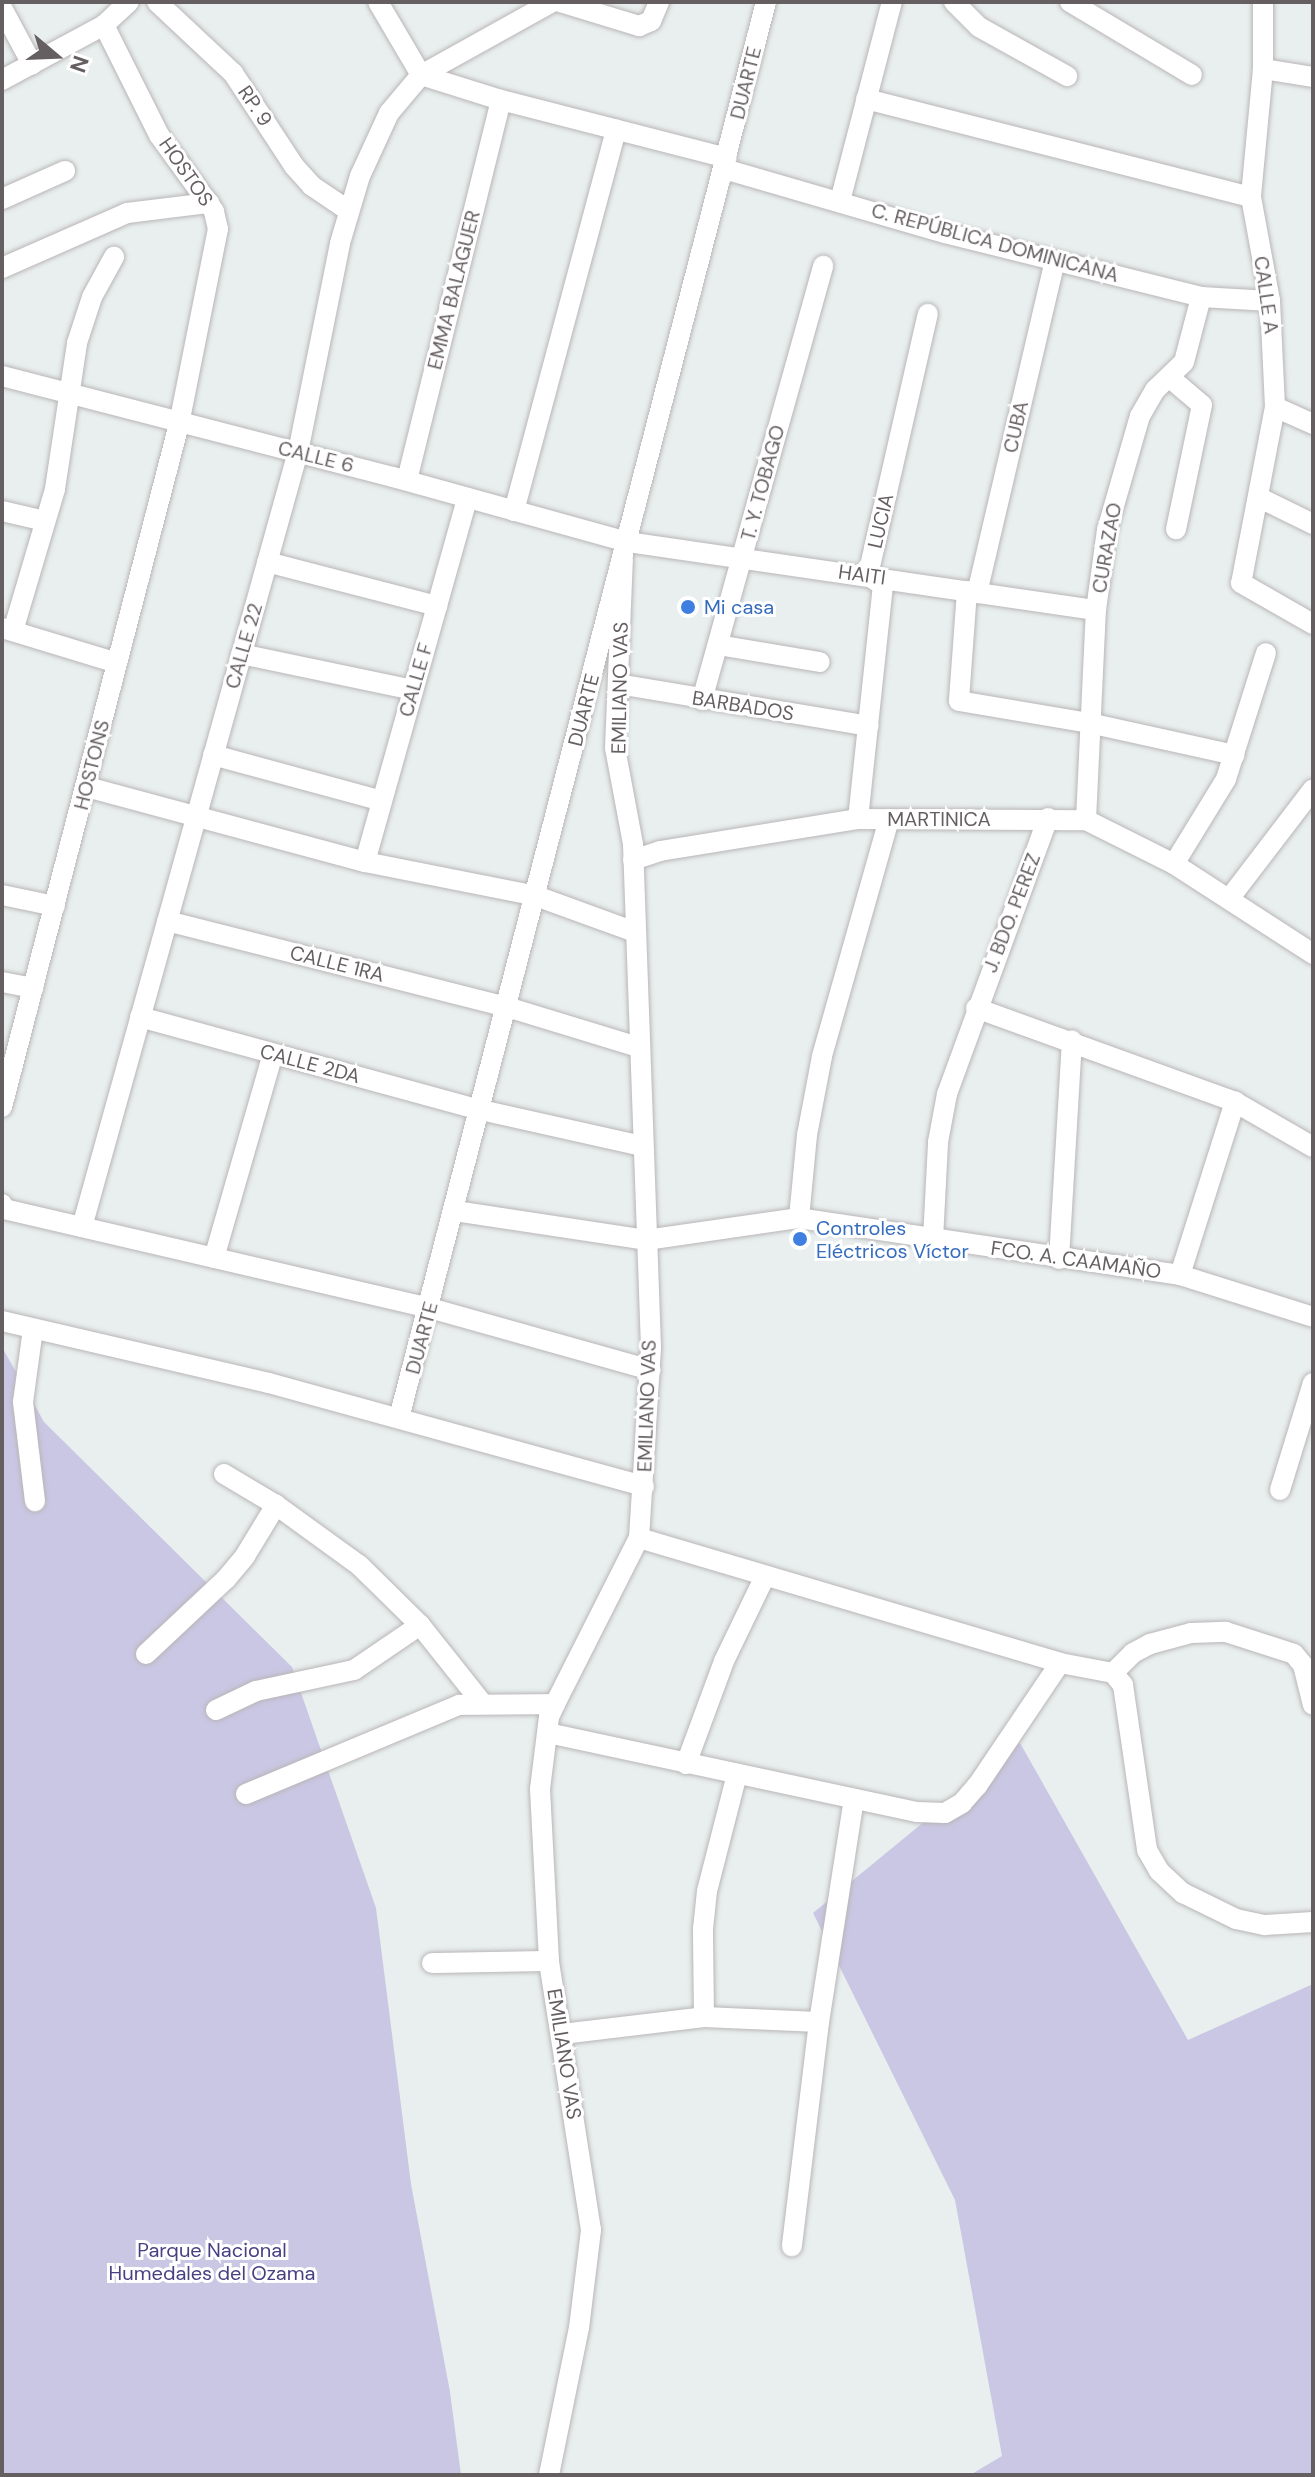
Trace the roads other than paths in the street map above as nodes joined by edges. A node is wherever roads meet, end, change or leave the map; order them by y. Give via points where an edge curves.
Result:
1 (129, 2) edge
2 (157, 2) edge
3 (378, 2) edge
4 (552, 2) edge
5 (560, 2) edge
6 (659, 2) edge
7 (766, 2) edge
8 (892, 2) edge
9 (954, 2) edge
10 (1070, 2) edge
11 (1263, 2) edge
12 (2, 8) edge
13 (104, 25) junction
14 (32, 64) junction
15 (1263, 69) junction
16 (421, 75) junction
17 (1192, 75) dead end
18 (1067, 76) dead end
19 (1313, 77) edge
20 (2, 80) edge
21 (866, 99) junction
22 (501, 100) junction
23 (616, 129) junction
24 (725, 164) junction
25 (65, 171) dead end
26 (1251, 197) junction
27 (2, 199) edge
28 (840, 201) junction
29 (209, 203) junction
30 (349, 211) junction
31 (114, 257) dead end
32 (1055, 261) junction
33 (823, 266) dead end
34 (2, 268) edge
35 (1201, 297) junction
36 (1270, 301) junction
37 (928, 314) dead end
38 (2, 376) edge
39 (1169, 377) junction
40 (67, 394) junction
41 (1275, 407) junction
42 (179, 424) junction
43 (1313, 424) edge
44 (298, 452) junction
45 (407, 480) junction
46 (467, 498) junction
47 (1260, 498) junction
48 (2, 511) edge
49 (514, 511) junction
50 (45, 521) junction
51 (1313, 524) edge
52 (1176, 529) dead end
53 (626, 550) junction
54 (743, 559) junction
55 (267, 562) junction
56 (868, 575) junction
57 (972, 592) junction
58 (437, 606) junction
59 (1096, 610) junction
60 (1313, 624) edge
61 (8, 629) edge
62 (718, 645) junction
63 (1266, 653) dead end
64 (241, 654) junction
65 (820, 662) dead end
66 (117, 663) junction
67 (618, 684) junction
68 (413, 690) junction
69 (702, 700) junction
70 (1089, 723) junction
71 (868, 726) junction
72 (213, 755) junction
73 (1235, 755) junction
74 (87, 787) junction
75 (1313, 789) edge
76 (382, 801) junction
77 (1306, 812) edge
78 (196, 816) junction
79 (1048, 818) junction
80 (858, 819) junction
81 (889, 819) junction
82 (1086, 820) junction
83 (633, 860) junction
84 (365, 862) junction
85 (1174, 864) junction
86 (2, 895) edge
87 (536, 896) junction
88 (1229, 899) junction
89 (55, 906) junction
90 (167, 921) junction
91 (635, 932) junction
92 (1313, 954) edge
93 (2, 982) edge
94 (33, 988) junction
95 (507, 1007) junction
96 (976, 1008) junction
97 (140, 1017) junction
98 (1072, 1040) junction
99 (638, 1047) junction
100 (273, 1054) junction
101 (1235, 1102) junction
102 (2, 1107) edge
103 (481, 1110) junction
104 (642, 1146) junction
105 (1313, 1147) edge
106 (3, 1206) edge
107 (455, 1211) junction
108 (799, 1218) junction
109 (82, 1227) junction
110 (933, 1239) junction
111 (646, 1240) junction
112 (214, 1258) junction
113 (1059, 1259) junction
114 (1180, 1275) junction
115 (430, 1308) junction
116 (1313, 1317) edge
117 (2, 1321) edge
118 (33, 1329) junction
119 (650, 1370) junction
120 (1313, 1383) edge
121 (399, 1418) junction
122 (224, 1474) dead end
123 (644, 1486) junction
124 (1280, 1490) dead end
125 (35, 1501) dead end
126 (276, 1505) junction
127 (639, 1538) junction
128 (765, 1576) junction
129 (420, 1625) junction
130 (146, 1654) dead end
131 (1060, 1663) junction
132 (1113, 1673) junction
133 (482, 1703) junction
134 (555, 1704) junction
135 (1313, 1705) edge
136 (216, 1710) dead end
137 (548, 1733) junction
138 (686, 1764) junction
139 (737, 1774) junction
140 (246, 1794) dead end
141 (854, 1799) junction
142 (1313, 1922) edge
143 (549, 1961) junction
144 (432, 1963) dead end
145 (704, 2017) junction
146 (819, 2022) junction
147 (562, 2034) junction
148 (792, 2246) dead end
149 (549, 2475) edge

1 - 13 street
2 - 30 street, RP. 9 via 233,73 312,186
3 - 16 street
4 - 16 street
5 - 6 street via 639,26 651,21
7 - 24 street, DUARTE
8 - 21 street
9 - 18 street via 979,27
10 - 17 street
11 - 15 street, CALLE A
12 - 14 street
13 - 14 street
13 - 29 street, HOSTOS via 159,135
14 - 20 street
15 - 19 street
15 - 26 street, CALLE A
16 - 22 street, C. REPÚBLICA DOMINICANA
16 - 30 street, CALLE 22 via 389,113
21 - 26 street
21 - 28 street
22 - 23 street, C. REPÚBLICA DOMINICANA
22 - 45 street, EMMA BALAGUER
23 - 24 street, C. REPÚBLICA DOMINICANA
23 - 49 street
24 - 28 street, C. REPÚBLICA DOMINICANA
24 - 53 street, DUARTE
25 - 27 street
26 - 36 street, CALLE A
28 - 32 street, C. REPÚBLICA DOMINICANA
29 - 34 street via 127,213
29 - 42 street, HOSTOS via 218,229
30 - 44 street, CALLE 22
31 - 40 street via 84,318
32 - 35 street, C. REPÚBLICA DOMINICANA
32 - 57 street, CUBA
33 - 54 street, T. Y. TOBAGO
35 - 36 street, C. REPÚBLICA DOMINICANA
35 - 39 street, CURAZAO via 1186,358
36 - 41 street, CALLE A
37 - 56 street, LUCIA
38 - 40 street, CALLE 6
39 - 52 street via 1202,405
39 - 59 street, CURAZAO via 1140,416 1107,530
40 - 42 street, CALLE 6
40 - 50 street via 55,489
41 - 43 street
41 - 47 street, CALLE A
42 - 44 street, CALLE 6
42 - 66 street, HOSTONS
44 - 45 street, CALLE 6
44 - 55 street, CALLE 22
45 - 46 street, CALLE 6
46 - 49 street, CALLE 6
46 - 58 street, CALLE F
47 - 51 street
47 - 60 street, CALLE A via 1243,585
48 - 50 street
49 - 53 street, CALLE 6
50 - 61 street
53 - 54 street, HAITI
53 - 67 street, EMILIANO VAS
53 - 87 street, DUARTE
54 - 56 street, HAITI
54 - 62 street, T. Y. TOBAGO
55 - 58 street
55 - 64 street, CALLE 22
56 - 57 street, HAITI
56 - 71 street, LUCIA via 883,586
57 - 59 street, HAITI
57 - 70 street, CUBA via 959,701
58 - 68 street, CALLE F
59 - 70 street, CURAZAO
61 - 66 street
62 - 65 street
62 - 69 street, T. Y. TOBAGO
63 - 73 street
64 - 68 street
64 - 72 street, CALLE 22
66 - 74 street, HOSTONS
67 - 69 street, BARBADOS
67 - 83 street, EMILIANO VAS via 615,748
68 - 76 street, CALLE F
69 - 71 street, BARBADOS
70 - 73 street
70 - 82 street, CURAZAO
71 - 80 street, LUCIA
72 - 76 street
72 - 78 street, CALLE 22
73 - 85 street via 1220,791
74 - 78 street
74 - 89 street, HOSTONS
75 - 77 street
76 - 84 street, CALLE F
77 - 88 street
78 - 84 street
78 - 90 street, CALLE 22
79 - 81 street, MARTINICA
79 - 82 street, MARTINICA
79 - 96 street, J. BDO. PEREZ
80 - 81 street, MARTINICA
80 - 83 street, MARTINICA via 660,851
81 - 108 street via 822,1056
82 - 85 street, MARTINICA
83 - 91 street, EMILIANO VAS
84 - 87 street
85 - 88 street, MARTINICA
86 - 89 street
87 - 91 street
87 - 95 street, DUARTE
88 - 92 street, MARTINICA
89 - 94 street, HOSTONS
90 - 95 street, CALLE 1RA
90 - 97 street, CALLE 22
91 - 99 street, EMILIANO VAS
93 - 94 street
94 - 102 street, HOSTONS
95 - 99 street, CALLE 1RA
95 - 103 street, DUARTE
96 - 98 street
96 - 110 street, J. BDO. PEREZ via 942,1118
97 - 100 street, CALLE 2DA
97 - 109 street, CALLE 22
98 - 101 street
98 - 113 street
99 - 104 street, EMILIANO VAS
100 - 103 street, CALLE 2DA
100 - 112 street
101 - 105 street
101 - 114 street
103 - 104 street, CALLE 2DA
103 - 107 street, DUARTE
104 - 111 street, EMILIANO VAS
106 - 109 street
107 - 111 street, FCO. A. CAAMAÑO
107 - 115 street, DUARTE
108 - 110 street, FCO. A. CAAMAÑO
108 - 111 street, FCO. A. CAAMAÑO
109 - 112 street
110 - 113 street, FCO. A. CAAMAÑO
111 - 119 street, EMILIANO VAS
112 - 115 street
113 - 114 street, FCO. A. CAAMAÑO
114 - 116 street, FCO. A. CAAMAÑO
115 - 119 street
115 - 121 street, DUARTE
117 - 118 street
118 - 121 street
118 - 125 street via 23,1402
119 - 123 street, EMILIANO VAS
120 - 124 street
121 - 123 street
122 - 126 street
123 - 127 street, EMILIANO VAS
126 - 129 street via 359,1565
126 - 130 street via 226,1579
127 - 128 street
127 - 134 street, EMILIANO VAS
128 - 131 street
128 - 138 street via 724,1661
129 - 133 street
129 - 136 street via 354,1670 256,1691
131 - 132 street
131 - 141 street via 962,1803 945,1813 917,1812
132 - 135 street via 1150,1644 1191,1633 1226,1632 1294,1654 1303,1665
132 - 142 street via 1123,1685 1147,1850 1159,1871 1183,1893 1236,1919 1265,1925
133 - 134 street
133 - 140 street via 459,1705
134 - 137 street, EMILIANO VAS
137 - 138 street
137 - 143 street, EMILIANO VAS via 540,1789
138 - 139 street
139 - 141 street
139 - 145 street via 707,1891
141 - 146 street
143 - 144 street
143 - 147 street, EMILIANO VAS
145 - 146 street
145 - 147 street
146 - 148 street
147 - 149 street, EMILIANO VAS via 591,2230 579,2328

